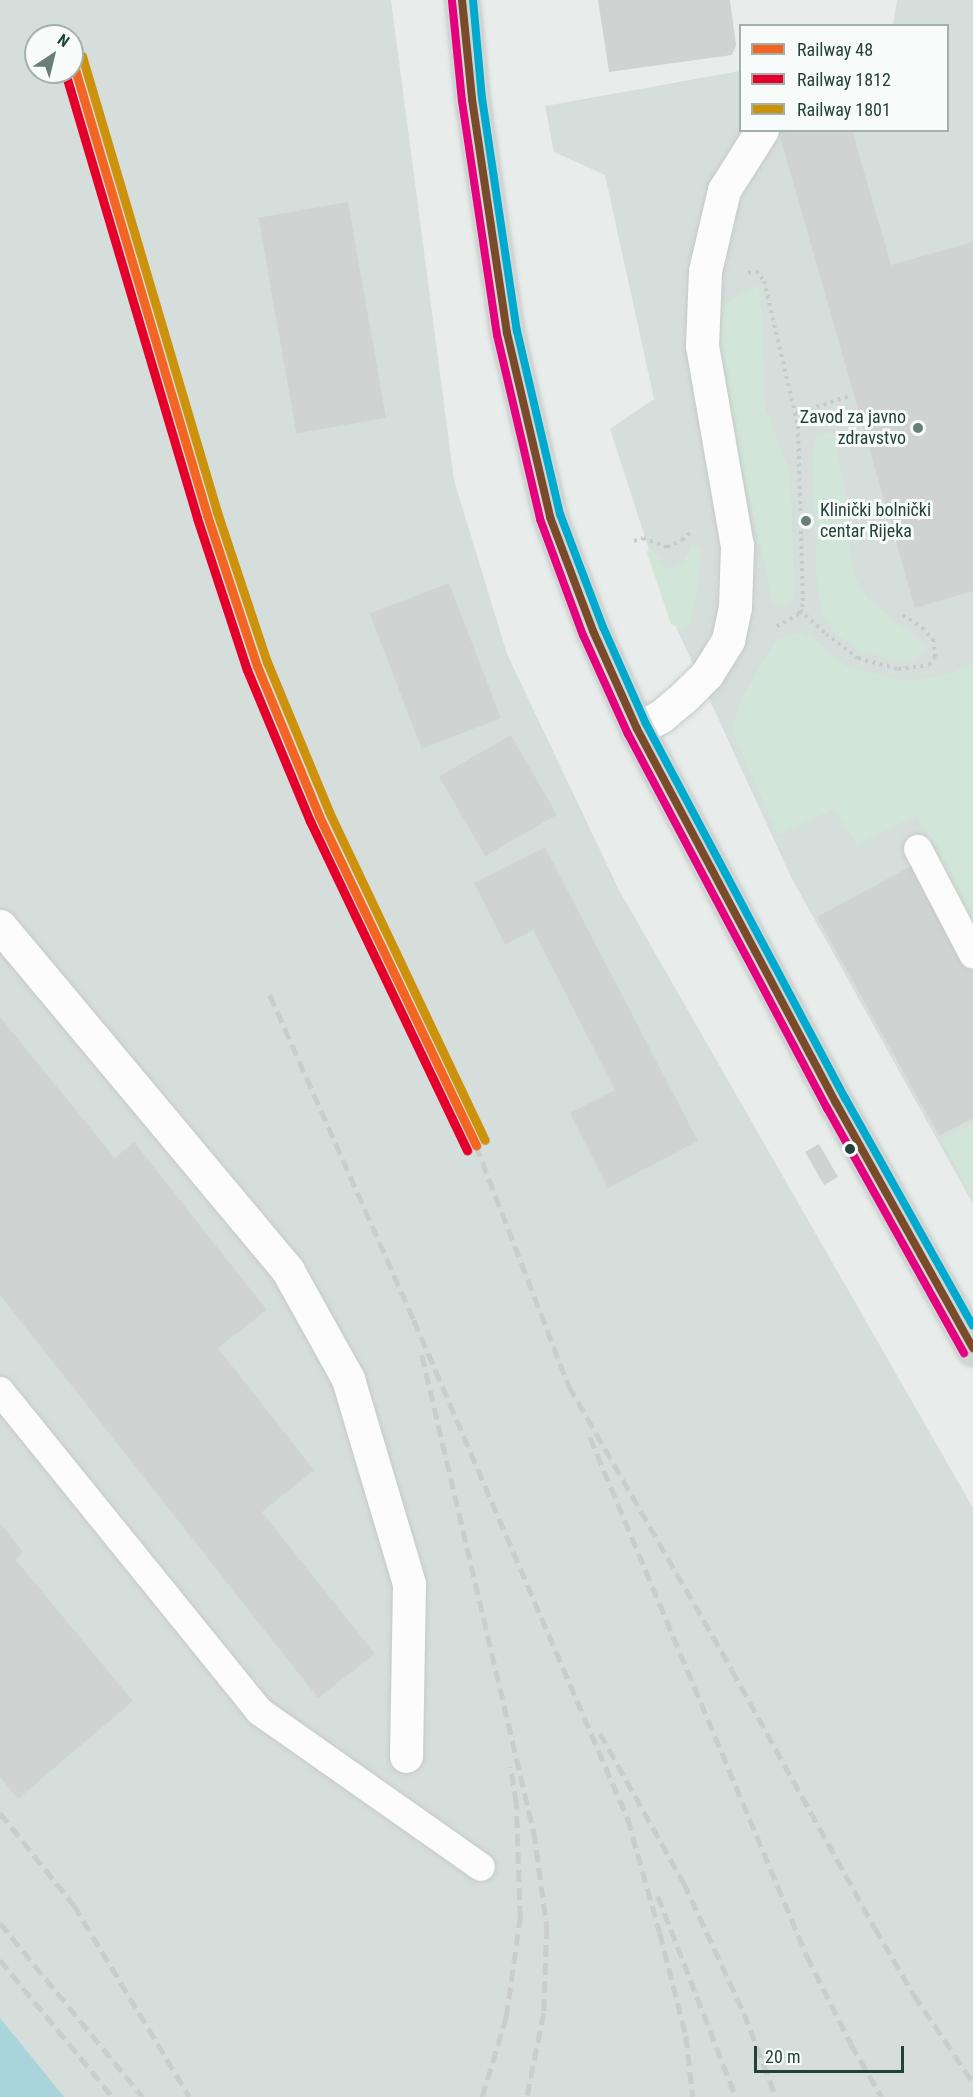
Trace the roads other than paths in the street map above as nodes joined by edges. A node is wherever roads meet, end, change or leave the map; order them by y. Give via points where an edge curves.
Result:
1 (462, 0) edge
2 (761, 132) edge
3 (637, 729) junction
4 (918, 849) dead end
5 (0, 926) edge
6 (973, 954) edge
7 (973, 1348) edge
8 (0, 1391) edge
9 (406, 1755) dead end
10 (481, 1867) dead end

1 - 3 main road via 472,99 507,333 550,517
2 - 3 street via 724,190 705,271 702,346 737,546 735,607 728,640 706,674 660,717
3 - 7 main road via 836,1103
4 - 6 lane
5 - 9 street via 288,1271 348,1379 409,1584
8 - 10 lane via 259,1712

